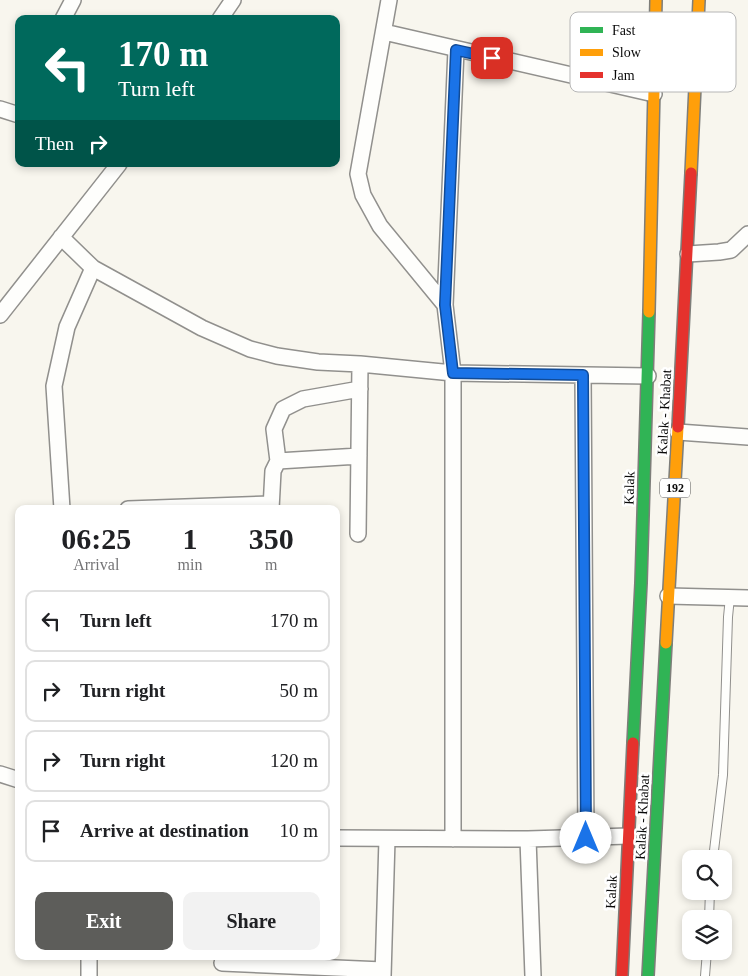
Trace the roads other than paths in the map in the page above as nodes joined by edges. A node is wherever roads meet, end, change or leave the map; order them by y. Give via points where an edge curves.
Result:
1 (73, 0) edge
2 (233, 0) edge
3 (389, 0) edge
4 (65, 15) edge
5 (223, 15) edge
6 (384, 32) junction
7 (456, 50) junction
8 (570, 75) edge
9 (645, 92) edge
10 (695, 92) edge
11 (654, 94) joint
12 (0, 109) edge
13 (15, 114) edge
14 (111, 167) edge
15 (748, 234) edge
16 (61, 237) junction
17 (688, 254) junction
18 (93, 268) junction
19 (445, 305) junction
20 (3, 306) edge
21 (360, 364) junction
22 (453, 373) junction
23 (583, 375) junction
24 (648, 376) junction
25 (360, 389) junction
26 (678, 432) junction
27 (748, 437) edge
28 (359, 456) junction
29 (278, 461) junction
30 (62, 505) edge
31 (271, 505) edge
32 (358, 534) dead end
33 (668, 596) junction
34 (730, 597) junction
35 (748, 598) edge
36 (0, 774) edge
37 (15, 779) edge
38 (629, 836) junction
39 (340, 838) edge
40 (586, 838) junction
41 (387, 839) junction
42 (453, 839) junction
43 (528, 839) junction
44 (714, 850) edge
45 (89, 960) edge
46 (706, 960) edge
47 (222, 965) edge
48 (383, 973) edge
49 (89, 976) edge
50 (533, 976) edge
51 (622, 976) edge
52 (648, 976) edge
53 (705, 976) edge

1 - 4 street
2 - 5 street
3 - 6 street
6 - 7 street
6 - 19 street via 358,174 363,196 380,226
7 - 8 street
7 - 19 street
9 - 11 street
10 - 17 main road, Kalak - Khabat / 192
11 - 24 main road, Kalak / 192
12 - 13 street
14 - 16 street
15 - 17 street via 731,250
16 - 18 street
16 - 20 street
17 - 26 main road, Kalak - Khabat / 192
18 - 21 street via 202,328 250,349 310,361
18 - 30 street via 67,327 54,386
19 - 22 street
21 - 22 street
21 - 25 street
22 - 23 street
22 - 42 street
23 - 24 street
23 - 40 street
24 - 38 main road, Kalak / 192
25 - 28 street
25 - 29 street via 303,399 283,409 274,429
26 - 27 street
26 - 33 main road, Kalak - Khabat / 192
28 - 29 street
28 - 32 street
29 - 31 street via 273,471
33 - 34 street
33 - 52 main road, Kalak - Khabat / 192
34 - 35 street
34 - 44 lane via 723,775
36 - 37 street
38 - 40 street
38 - 51 main road, Kalak / 192
39 - 41 street
40 - 43 street
41 - 42 street
41 - 48 street
42 - 43 street
43 - 50 street
45 - 49 street
46 - 53 lane
47 - 48 street

